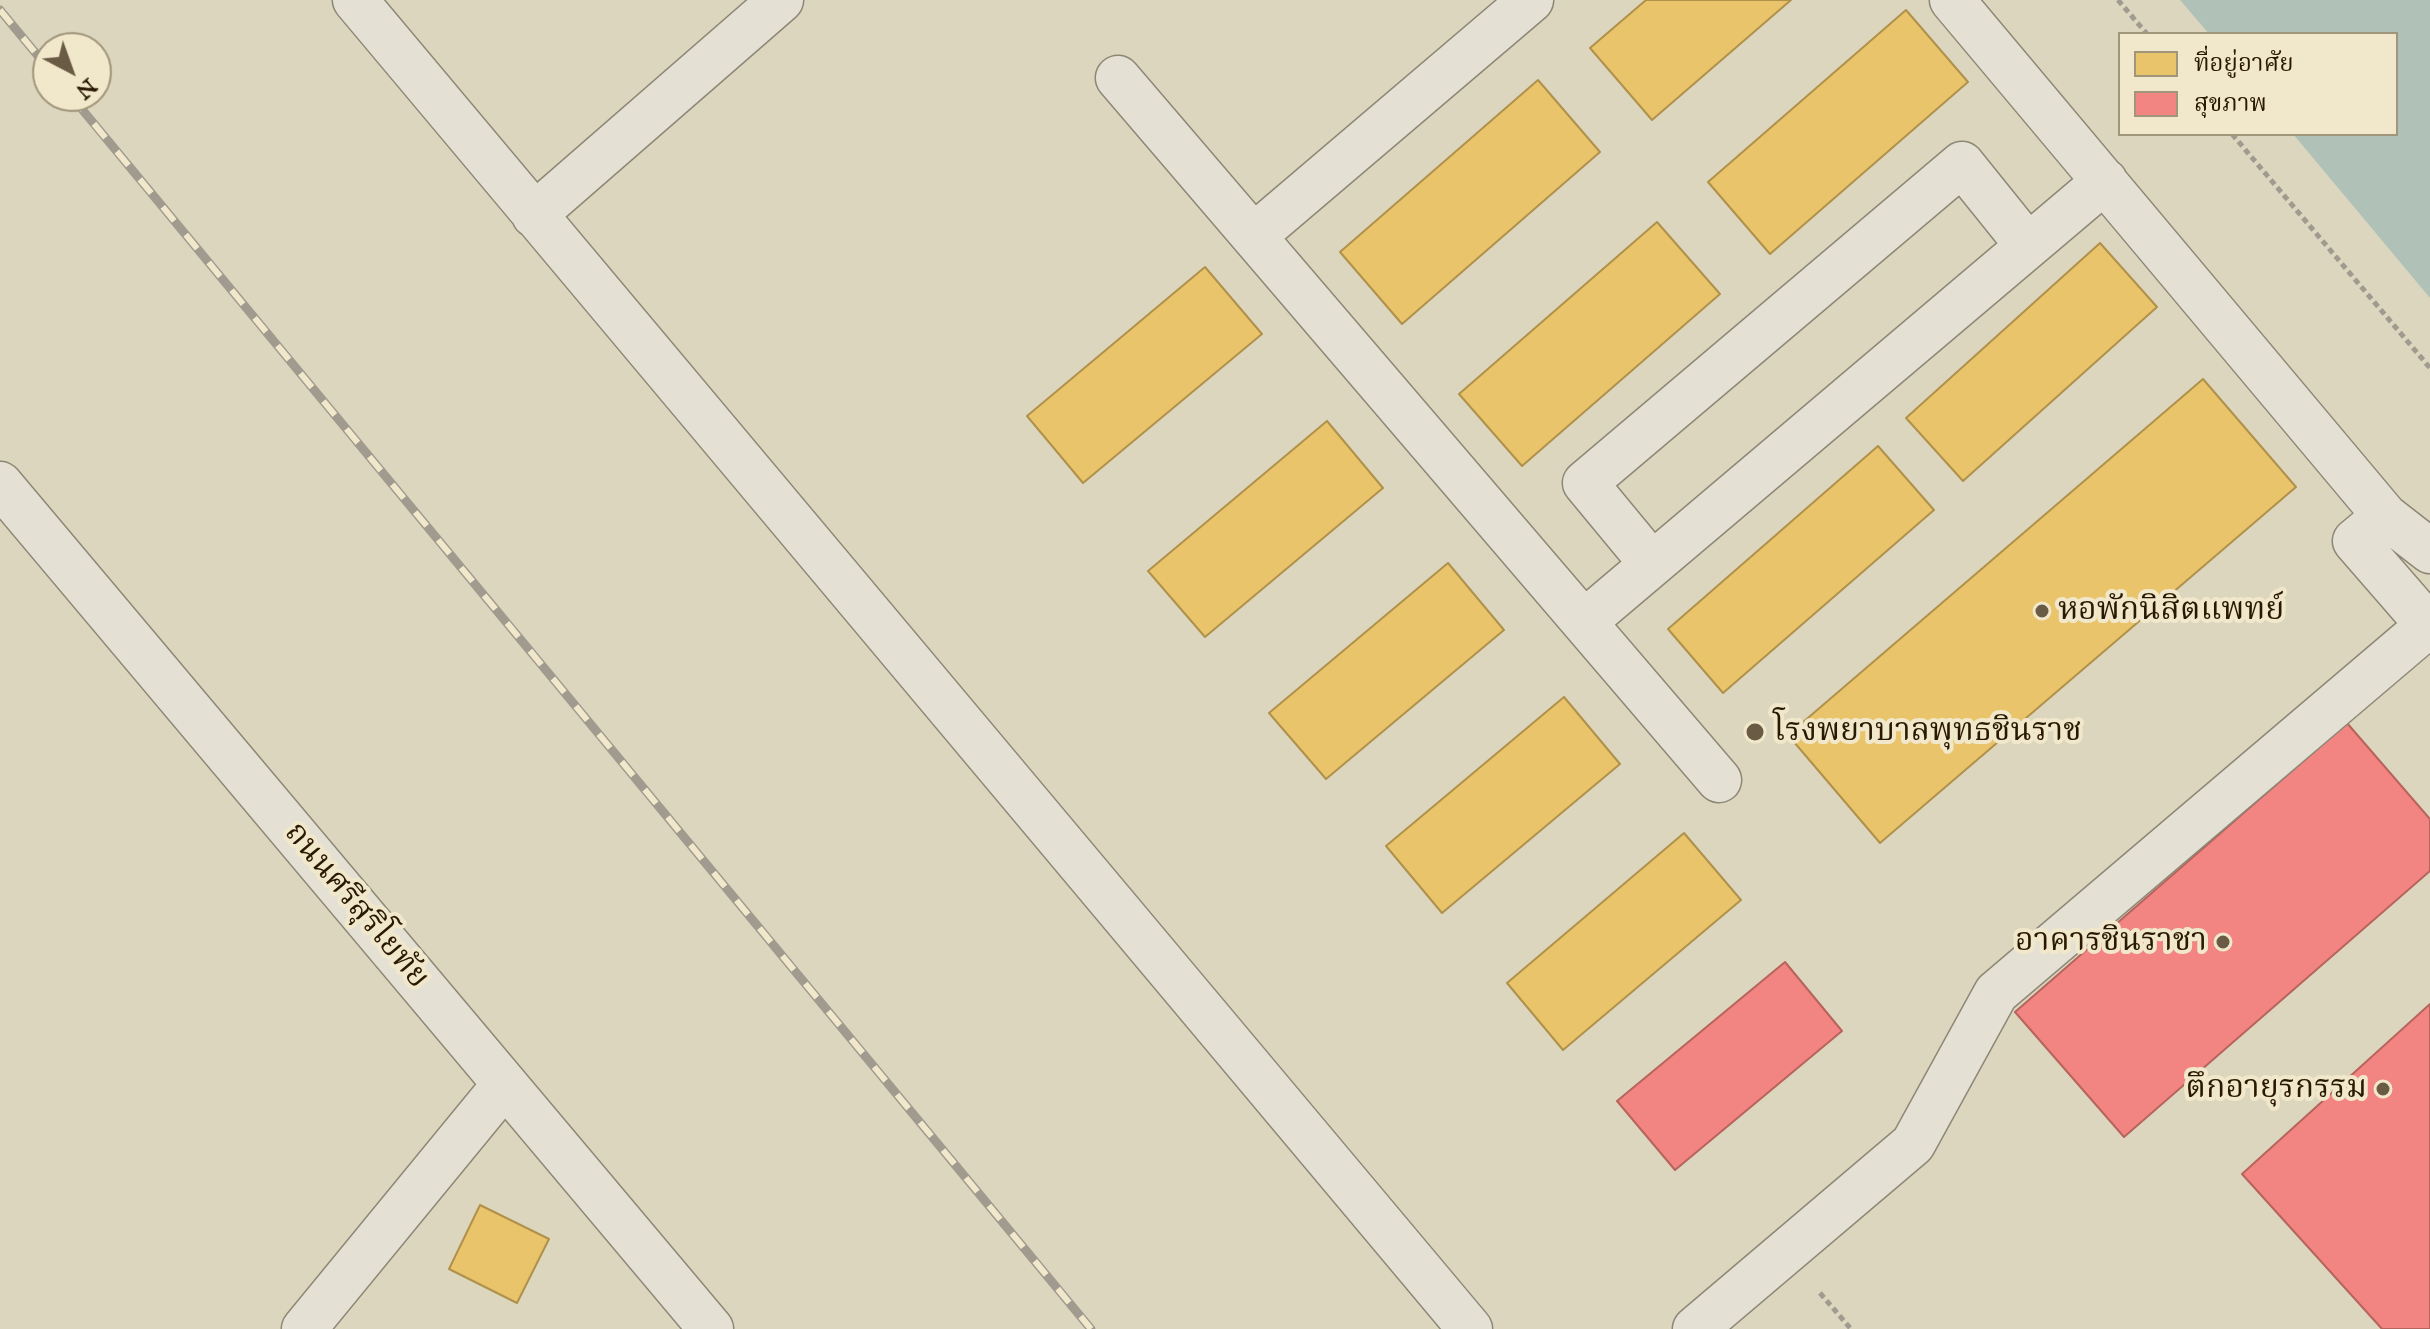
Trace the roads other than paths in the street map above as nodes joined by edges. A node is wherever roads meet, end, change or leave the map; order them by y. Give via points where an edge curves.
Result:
1 (355, 0) edge
2 (781, 0) edge
3 (1531, 0) edge
4 (1952, 0) edge
5 (1990, 0) edge
6 (1118, 78) dead end
7 (2105, 181) junction
8 (534, 215) junction
9 (1255, 235) junction
10 (2028, 246) junction
11 (0, 484) edge
12 (2385, 516) junction
13 (2430, 534) edge
14 (2430, 551) edge
15 (1652, 564) junction
16 (1584, 622) junction
17 (2429, 625) edge
18 (1719, 780) dead end
19 (505, 1084) junction
20 (701, 1325) edge
21 (304, 1329) edge
22 (1470, 1329) edge
23 (1695, 1329) edge

1 - 8 street
2 - 8 street
3 - 9 street
4 - 7 street
5 - 13 street via 2407,498
6 - 9 street
7 - 10 street
7 - 12 street
8 - 22 street
9 - 16 street
10 - 15 street
10 - 15 street via 1962,164 1585,483
11 - 19 street, ถนนศรีสุริโยทัย
12 - 14 street
12 - 17 street via 2355,541
15 - 16 street
16 - 18 street
17 - 23 street via 1996,993 1913,1144
19 - 20 street, ถนนศรีสุริโยทัย
19 - 21 street

